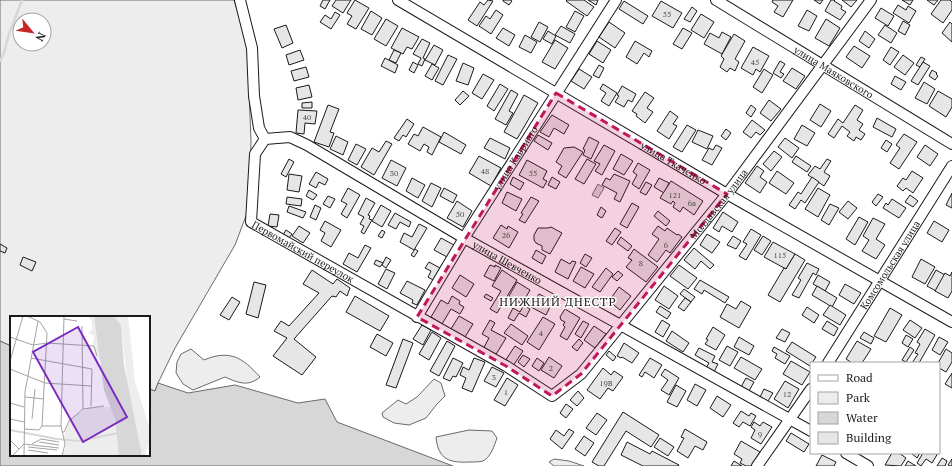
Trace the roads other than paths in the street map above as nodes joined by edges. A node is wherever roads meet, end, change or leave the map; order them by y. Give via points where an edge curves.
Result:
1 (240, 0) edge
2 (398, 0) edge
3 (616, 0) edge
4 (716, 0) edge
5 (870, 0) edge
6 (823, 65) junction
7 (556, 93) junction
8 (265, 139) junction
9 (952, 144) edge
10 (952, 166) edge
11 (728, 194) junction
12 (464, 238) junction
13 (881, 280) junction
14 (417, 317) junction
15 (952, 322) edge
16 (620, 325) junction
17 (829, 362) edge
18 (810, 390) edge
19 (552, 396) joint
20 (791, 419) junction
21 (810, 431) edge
22 (848, 454) edge
23 (757, 466) edge
24 (868, 466) edge

1 - 8 street via 252,48 254,96 259,128
2 - 7 street, улица Ткаченко
3 - 7 street, улица Кавриаго
4 - 6 street, улица Маяковского
5 - 6 street, Молдавская улица
6 - 9 street, улица Маяковского
6 - 11 street, Молдавская улица
7 - 11 street, улица Ткаченко
7 - 12 street, улица Кавриаго
8 - 12 street, улица Шевченко via 290,137 307,145
8 - 14 street, Первомайский переулок via 255,154 251,222
10 - 13 street, Комсомольская улица
11 - 13 street, улица Ткаченко
11 - 16 street, Молдавская улица
12 - 14 street, улица Кавриаго
12 - 16 street, улица Шевченко
13 - 15 street, улица Ткаченко
13 - 17 street, Комсомольская улица
14 - 19 street, Первомайский переулок via 506,366
16 - 19 street, Молдавская улица via 582,374
16 - 20 street, улица Шевченко
18 - 20 street
20 - 21 street, улица Шевченко
20 - 23 street
22 - 24 street

